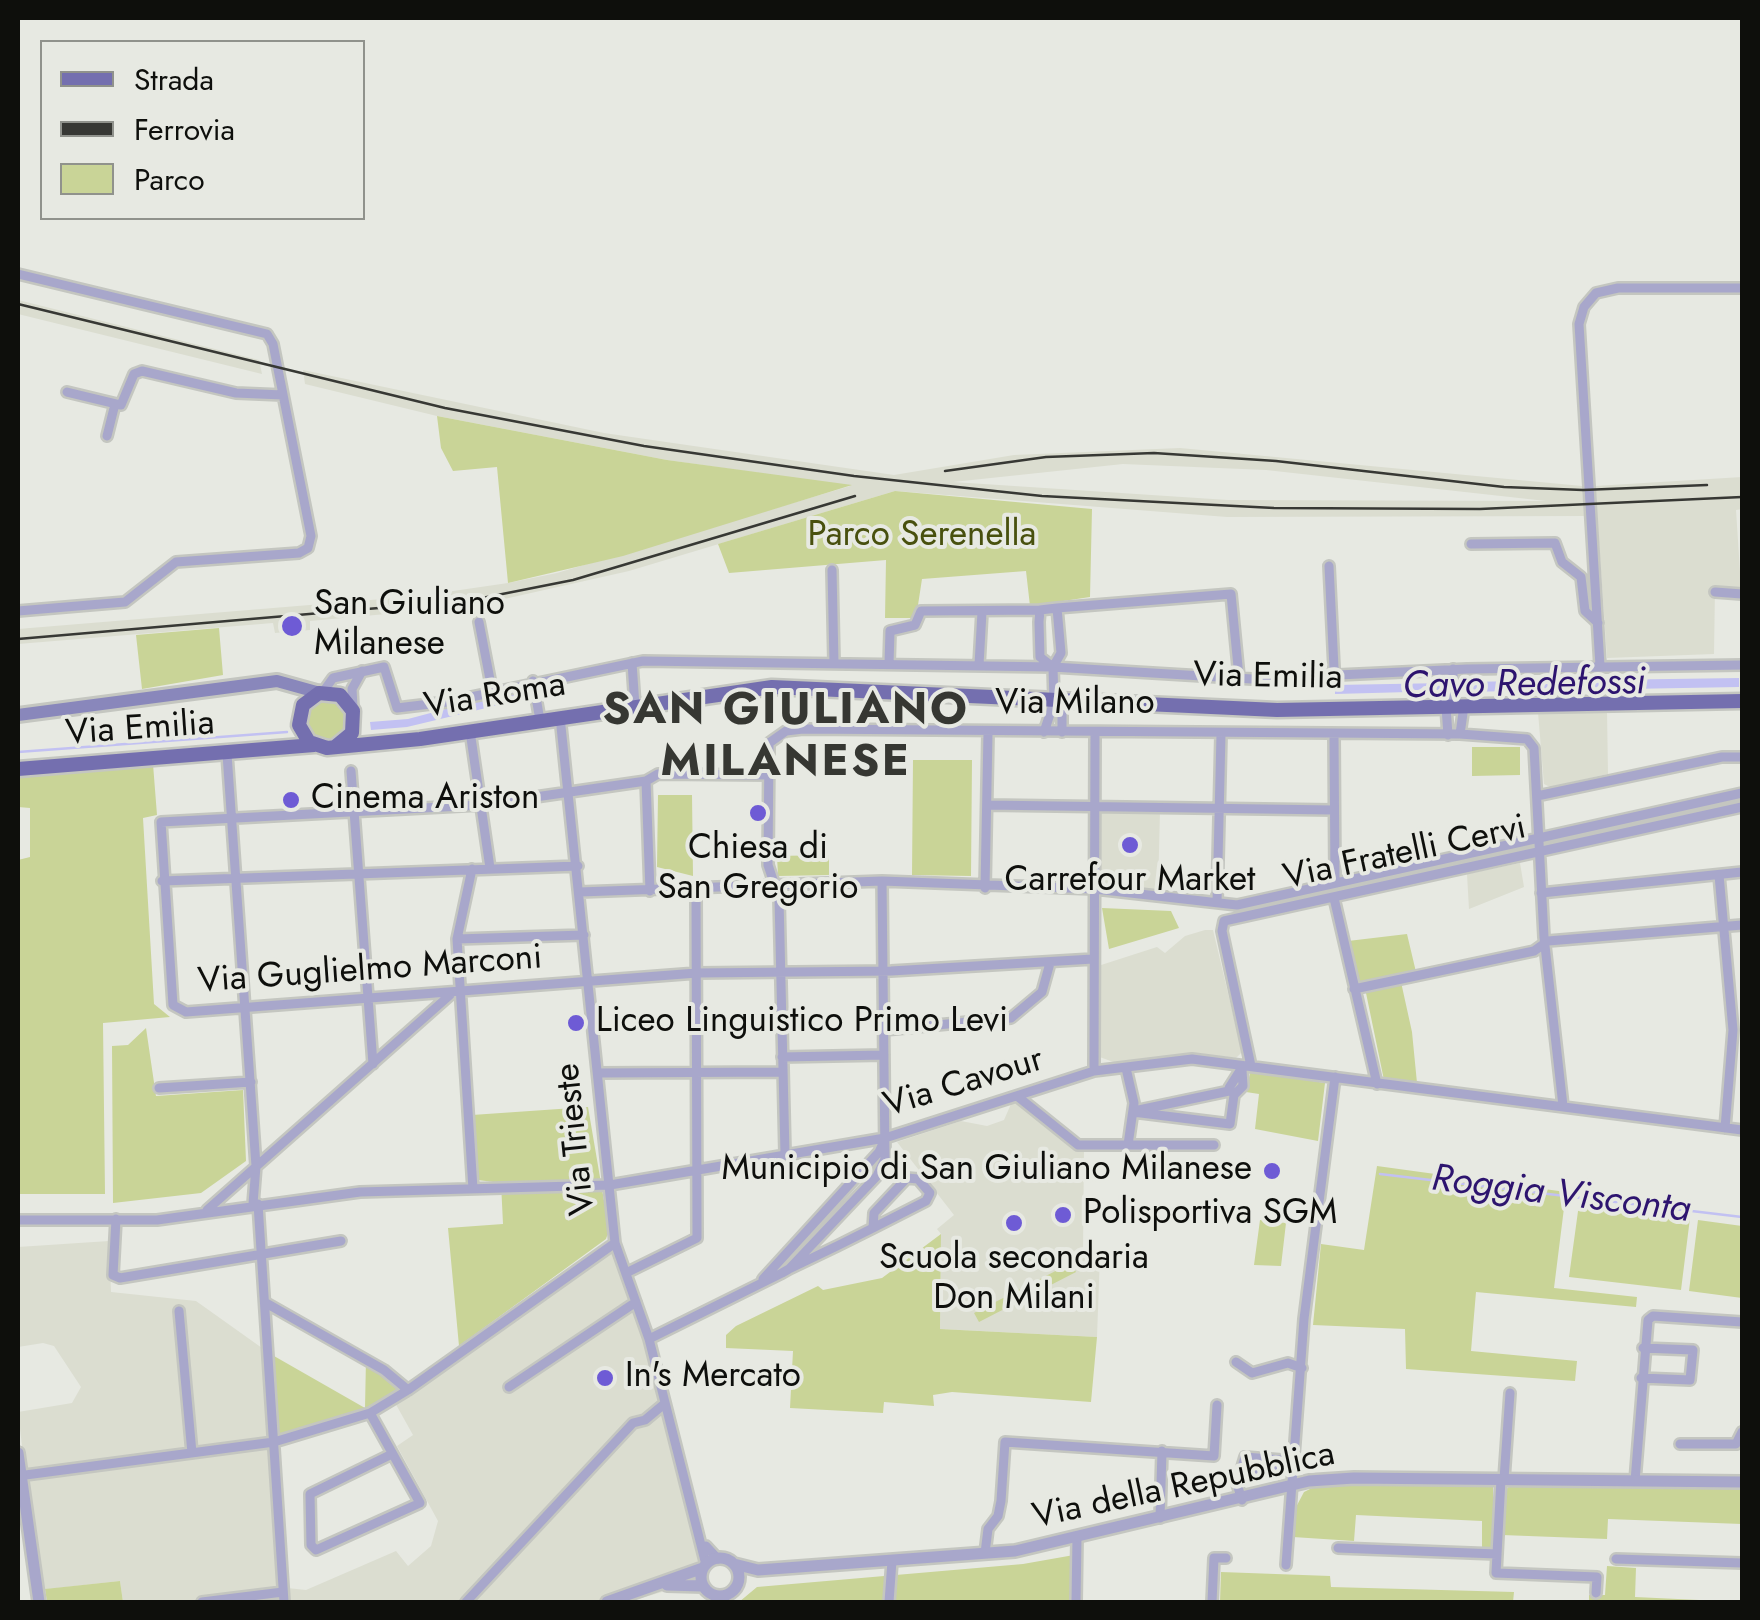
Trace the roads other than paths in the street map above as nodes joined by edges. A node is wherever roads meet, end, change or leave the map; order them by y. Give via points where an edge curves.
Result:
1 (18, 274) edge
2 (1742, 288) edge
3 (67, 392) dead end
4 (283, 396) junction
5 (115, 404) junction
6 (107, 436) dead end
7 (1471, 544) dead end
8 (1328, 566) dead end
9 (832, 570) dead end
10 (1715, 592) dead end
11 (1742, 594) edge
12 (1057, 608) junction
13 (1040, 610) junction
14 (18, 611) edge
15 (982, 612) junction
16 (479, 622) dead end
17 (1598, 623) junction
18 (834, 663) junction
19 (794, 664) junction
20 (817, 664) junction
21 (889, 664) junction
22 (1742, 665) edge
23 (979, 666) junction
24 (1053, 666) junction
25 (1600, 666) junction
26 (1334, 668) dead end
27 (633, 669) junction
28 (362, 671) junction
29 (1453, 672) junction
30 (1240, 677) junction
31 (262, 684) junction
32 (535, 688) junction
33 (794, 688) junction
34 (817, 689) junction
35 (492, 690) junction
36 (321, 692) junction
37 (1742, 699) edge
38 (1054, 702) junction
39 (636, 706) junction
40 (1455, 706) junction
41 (18, 715) edge
42 (560, 717) junction
43 (300, 718) junction
44 (354, 718) junction
45 (540, 720) junction
46 (470, 731) junction
47 (1044, 732) junction
48 (1062, 732) junction
49 (1095, 732) junction
50 (988, 733) junction
51 (1221, 734) junction
52 (1460, 734) junction
53 (1334, 735) junction
54 (1448, 735) junction
55 (383, 742) junction
56 (314, 745) junction
57 (335, 747) junction
58 (267, 751) junction
59 (227, 754) junction
60 (1742, 758) edge
61 (18, 769) edge
62 (352, 772) dead end
63 (768, 776) junction
64 (646, 781) junction
65 (568, 792) junction
66 (1742, 793) edge
67 (1537, 796) junction
68 (480, 805) junction
69 (987, 805) junction
70 (1094, 806) junction
71 (1742, 807) edge
72 (1219, 808) junction
73 (1334, 810) junction
74 (356, 813) junction
75 (234, 818) junction
76 (1539, 838) junction
77 (1539, 852) junction
78 (578, 866) junction
79 (490, 868) junction
80 (472, 869) junction
81 (1742, 872) edge
82 (360, 873) junction
83 (1718, 874) junction
84 (236, 876) junction
85 (162, 881) junction
86 (882, 882) junction
87 (1335, 884) junction
88 (776, 888) junction
89 (985, 888) junction
90 (1095, 889) junction
91 (696, 890) junction
92 (650, 891) junction
93 (580, 892) junction
94 (1541, 894) junction
95 (1334, 898) junction
96 (1222, 903) junction
97 (1224, 922) junction
98 (1742, 925) edge
99 (1724, 927) junction
100 (584, 935) junction
101 (457, 939) junction
102 (1548, 941) junction
103 (1093, 959) junction
104 (1050, 963) junction
105 (780, 972) junction
106 (882, 972) junction
107 (697, 973) junction
108 (588, 982) junction
109 (1354, 989) junction
110 (457, 992) junction
111 (368, 997) junction
112 (246, 1008) junction
113 (884, 1030) junction
114 (884, 1055) junction
115 (782, 1058) junction
116 (372, 1064) junction
117 (1126, 1068) junction
118 (1246, 1068) junction
119 (598, 1072) junction
120 (698, 1072) junction
121 (783, 1072) junction
122 (1094, 1072) junction
123 (1335, 1077) junction
124 (250, 1082) junction
125 (1378, 1084) junction
126 (159, 1088) dead end
127 (1232, 1093) junction
128 (1017, 1096) junction
129 (1562, 1106) junction
130 (1132, 1112) junction
131 (1725, 1128) junction
132 (1742, 1130) edge
133 (885, 1138) junction
134 (1128, 1145) junction
135 (1214, 1146) dead end
136 (785, 1154) junction
137 (256, 1166) junction
138 (698, 1169) junction
139 (246, 1175) junction
140 (610, 1185) junction
141 (473, 1189) junction
142 (255, 1201) junction
143 (206, 1211) junction
144 (18, 1220) edge
145 (116, 1220) junction
146 (874, 1228) junction
147 (341, 1241) dead end
148 (615, 1243) junction
149 (263, 1255) junction
150 (789, 1269) junction
151 (626, 1274) junction
152 (759, 1284) junction
153 (636, 1302) junction
154 (266, 1303) junction
155 (179, 1311) dead end
156 (1742, 1322) edge
157 (649, 1338) junction
158 (1643, 1348) junction
159 (1236, 1362) dead end
160 (1302, 1368) junction
161 (1641, 1378) junction
162 (509, 1387) dead end
163 (408, 1390) junction
164 (1510, 1393) dead end
165 (663, 1404) junction
166 (1217, 1405) dead end
167 (370, 1413) junction
168 (646, 1420) junction
169 (668, 1424) junction
170 (1742, 1432) edge
171 (274, 1442) junction
172 (1680, 1444) dead end
173 (1162, 1451) junction
174 (18, 1453) edge
175 (192, 1453) junction
176 (392, 1454) junction
177 (1294, 1462) junction
178 (1238, 1474) junction
179 (19, 1476) edge
180 (1503, 1479) junction
181 (1635, 1480) junction
182 (1742, 1482) edge
183 (1291, 1488) junction
184 (1242, 1500) junction
185 (1160, 1518) junction
186 (1077, 1537) junction
187 (1338, 1548) dead end
188 (986, 1553) junction
189 (1496, 1554) junction
190 (1226, 1558) dead end
191 (1616, 1560) dead end
192 (892, 1561) junction
193 (1742, 1563) edge
194 (709, 1564) junction
195 (734, 1564) junction
196 (1286, 1565) dead end
197 (758, 1570) junction
198 (739, 1579) junction
199 (703, 1586) junction
200 (648, 1587) junction
201 (1596, 1594) dead end
202 (284, 1597) edge
203 (722, 1599) edge
204 (39, 1602) edge
205 (202, 1602) edge
206 (453, 1602) edge
207 (465, 1602) edge
208 (607, 1602) edge
209 (889, 1602) edge
210 (1076, 1602) edge
211 (1212, 1602) edge

1 - 4 street via 267,334
2 - 17 street via 1618,288 1596,294 1584,308 1579,324
3 - 5 street
4 - 5 street via 137,371 125,403
4 - 14 street via 311,536 304,550 184,560 125,602
5 - 6 street
7 - 17 street via 1554,544 1562,562 1581,577 1585,611
8 - 26 street
9 - 18 street
10 - 11 street
12 - 13 street
12 - 24 street via 1062,653
12 - 30 street via 1231,594
13 - 15 street
13 - 24 street via 1040,657
15 - 21 street via 921,611 915,624 890,631
15 - 23 street
16 - 35 street
17 - 25 street
18 - 20 street
18 - 21 street
19 - 20 street
19 - 27 street
19 - 33 street
20 - 34 street
21 - 23 street
22 - 25 street
23 - 24 street
24 - 30 street
24 - 38 street
25 - 29 street
27 - 32 street
27 - 39 street
28 - 35 street via 388,668 396,708
28 - 36 street via 333,678
28 - 44 street via 352,689
29 - 30 street
29 - 40 street
31 - 36 main road via 285,681
31 - 41 main road
31 - 43 main road via 289,690 300,702
32 - 35 street
32 - 45 street
33 - 34 main road, Via Emilia
33 - 39 main road, Via Roma
34 - 38 main road, Via Emilia
36 - 43 main road via 307,700
36 - 44 main road via 344,698
37 - 40 main road, Via Emilia
38 - 40 main road, Via Emilia via 1277,710
38 - 47 street
38 - 48 street
39 - 42 main road, Via Roma
40 - 52 street
40 - 54 street
42 - 45 main road, Via Roma
42 - 65 street, Via Trieste
43 - 56 main road
43 - 58 main road, Via Emilia via 288,742
44 - 55 main road, Via Roma via 363,736
44 - 57 main road via 349,737
45 - 46 main road, Via Roma
46 - 55 main road, Via Roma
46 - 68 street
47 - 48 street, Via Milano
47 - 50 street, Via Milano
48 - 49 street, Via Milano
49 - 51 street, Via Milano
49 - 70 street
50 - 63 street, Via Milano via 786,730 770,743
50 - 69 street
51 - 53 street, Via Milano
51 - 72 street
52 - 54 street, Via Milano
52 - 67 street, Via Milano via 1527,739 1534,748
53 - 54 street, Via Milano
53 - 73 street
55 - 57 main road, Via Roma
56 - 57 main road
56 - 58 main road, Via Emilia
58 - 59 main road, Via Emilia
59 - 61 main road, Via Emilia
59 - 75 street
60 - 67 street
62 - 74 street
63 - 64 street via 658,774
63 - 88 street via 768,865
64 - 65 street
64 - 92 street
65 - 68 street
65 - 78 street, Via Trieste
66 - 76 street, Via Fratelli Cervi
67 - 76 street
68 - 74 street
68 - 79 street
69 - 70 street
69 - 89 street
70 - 72 street
70 - 90 street
71 - 77 street, Via Fratelli Cervi
72 - 73 street
72 - 96 street
73 - 87 street
74 - 75 street
74 - 82 street
75 - 84 street
75 - 85 street, Via Guglielmo Marconi via 160,822
76 - 77 street
76 - 87 street, Via Fratelli Cervi
77 - 94 street
77 - 95 street, Via Fratelli Cervi
78 - 79 street
78 - 93 street, Via Trieste
79 - 80 street
80 - 82 street
80 - 101 street
81 - 83 street
82 - 84 street
82 - 111 street
83 - 94 street
83 - 99 street
84 - 85 street
84 - 112 street
85 - 112 street, Via Guglielmo Marconi via 174,1007
86 - 88 street, Via Fratelli Cervi
86 - 89 street, Via Fratelli Cervi
86 - 106 street
87 - 96 street, Via Fratelli Cervi
88 - 91 street, Via Fratelli Cervi
88 - 105 street
89 - 90 street, Via Fratelli Cervi
90 - 96 street, Via Fratelli Cervi
90 - 103 street
91 - 92 street, Via Fratelli Cervi
91 - 107 street
92 - 93 street, Via Fratelli Cervi
93 - 100 street, Via Trieste
94 - 102 street
95 - 97 street, Via Fratelli Cervi
95 - 109 street
96 - 97 street
97 - 118 street
98 - 99 street
99 - 102 street
99 - 131 street via 1733,1073
100 - 101 street
100 - 108 street, Via Trieste
101 - 110 street
102 - 109 street via 1534,951
102 - 129 street
103 - 104 street, Via Guglielmo Marconi
103 - 122 street
104 - 106 street, Via Guglielmo Marconi
104 - 113 street via 1042,992 1011,1018
105 - 106 street, Via Guglielmo Marconi
105 - 107 street, Via Guglielmo Marconi
105 - 115 street
106 - 113 street
107 - 108 street, Via Guglielmo Marconi
107 - 120 street
108 - 110 street, Via Guglielmo Marconi
108 - 119 street, Via Trieste
109 - 125 street
110 - 111 street, Via Guglielmo Marconi
110 - 116 street
110 - 141 street
111 - 112 street, Via Guglielmo Marconi
111 - 116 street
112 - 124 street
113 - 114 street
114 - 115 street
114 - 133 street
115 - 121 street
116 - 137 street
117 - 118 street, Via Cavour via 1192,1059
117 - 122 street, Via Cavour
117 - 130 street
118 - 123 street, Via Cavour
118 - 127 street
119 - 120 street
119 - 140 street, Via Trieste
120 - 121 street
120 - 138 street
121 - 136 street
122 - 128 street, Via Cavour
123 - 125 street, Via Cavour
123 - 160 street
124 - 126 street
124 - 137 street
125 - 129 street, Via Cavour
127 - 130 street
127 - 130 street via 1230,1124
128 - 133 street, Via Cavour
128 - 134 street via 1078,1145
129 - 131 street, Via Cavour
130 - 134 street
131 - 132 street, Via Cavour
133 - 136 street, Via Cavour
133 - 150 street via 877,1176
133 - 152 street
134 - 135 street
136 - 138 street, Via Cavour
137 - 139 street
137 - 142 street
138 - 140 street, Via Cavour
138 - 151 street via 697,1238
139 - 142 street
139 - 143 street
140 - 141 street, Via Cavour
140 - 148 street, Via Trieste
141 - 142 street, Via Cavour
142 - 143 street, Via Cavour
142 - 149 street
143 - 145 street, Via Cavour
144 - 145 street, Via Cavour
145 - 149 street via 113,1274 120,1278
146 - 146 street via 928,1200 930,1193 908,1178 874,1212
146 - 150 street
147 - 149 street
148 - 151 street, Via Trieste
148 - 163 street
149 - 154 street
150 - 152 street
151 - 153 street, Via Trieste
152 - 157 street
153 - 157 street, Via Trieste
153 - 162 street
154 - 163 street
154 - 171 street
155 - 175 street
156 - 158 street via 1653,1316
157 - 165 street, Via Trieste
158 - 161 street
158 - 161 street via 1693,1350 1690,1380
159 - 160 street via 1252,1373 1288,1363
160 - 177 street
161 - 181 street
163 - 167 street
164 - 180 street
165 - 168 street
165 - 169 street, Via Trieste
166 - 173 street, Via della Repubblica via 1214,1456
167 - 171 street
167 - 176 street
168 - 169 street
168 - 207 street via 633,1423
169 - 194 street, Via Trieste
170 - 172 street via 1736,1444
171 - 175 street
171 - 202 street
173 - 185 street
173 - 188 street, Via della Repubblica via 1005,1442 1001,1501 988,1528
174 - 179 street
175 - 179 street
176 - 176 street via 310,1494 316,1550 420,1504
177 - 178 street
177 - 178 street via 1252,1454
177 - 183 street
178 - 184 street
179 - 204 street
180 - 181 street, Via della Repubblica
180 - 183 street, Via della Repubblica via 1354,1478
180 - 189 street
181 - 182 street, Via della Repubblica
183 - 184 street, Via della Repubblica
183 - 196 street
184 - 185 street, Via della Repubblica
185 - 186 street, Via della Repubblica
186 - 188 street, Via della Repubblica
186 - 210 street
187 - 189 street
188 - 192 street, Via della Repubblica
189 - 201 street via 1496,1573 1597,1576
190 - 211 street via 1214,1558
191 - 193 street
192 - 197 street, Via della Repubblica
192 - 209 street
194 - 195 street, Via della Repubblica
194 - 199 street
194 - 200 street
195 - 197 street, Via della Repubblica
195 - 198 street
197 - 198 street, Via della Repubblica
198 - 203 street
199 - 200 street
199 - 203 street
200 - 208 street
202 - 205 street
206 - 207 street

